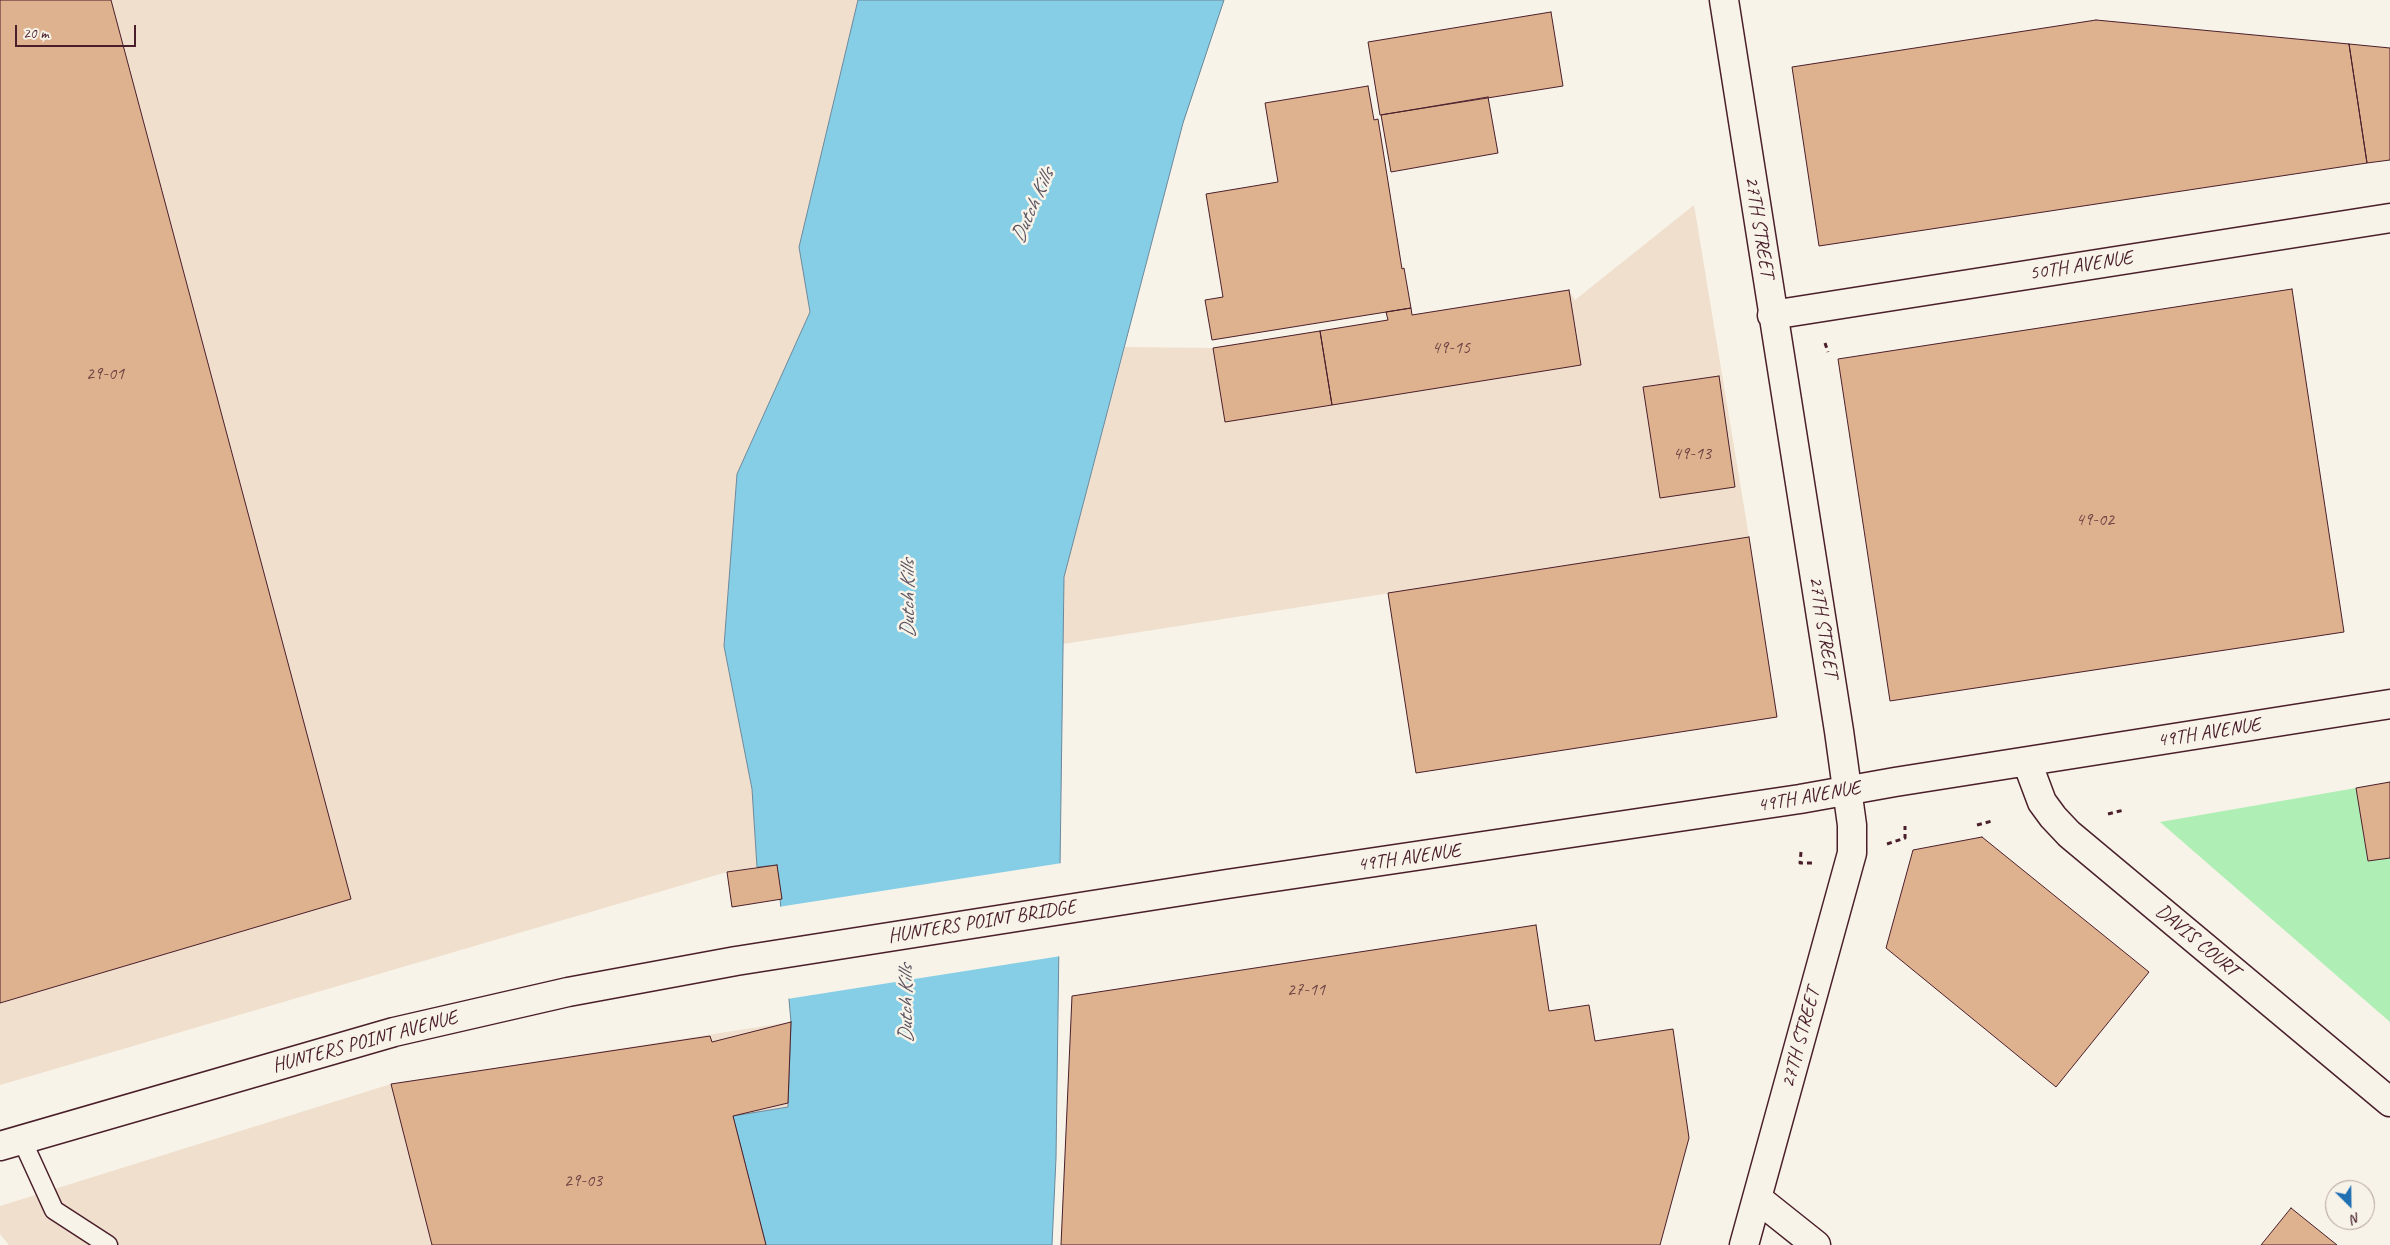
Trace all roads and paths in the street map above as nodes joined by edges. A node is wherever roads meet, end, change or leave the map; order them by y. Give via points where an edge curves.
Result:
1 (1724, 0) edge
2 (2390, 218) edge
3 (1772, 315) junction
4 (1825, 342) dead end
5 (1828, 352) dead end
6 (2390, 704) edge
7 (2027, 762) junction
8 (1848, 790) junction
9 (2124, 810) dead end
10 (2108, 814) dead end
11 (1992, 821) dead end
12 (1977, 825) dead end
13 (1904, 826) dead end
14 (1886, 844) dead end
15 (1801, 852) dead end
16 (1814, 863) dead end
17 (1228, 884) joint
18 (736, 961) joint
19 (2390, 1102) edge
20 (11, 1143) edge
21 (1757, 1198) junction
22 (108, 1245) edge
23 (1744, 1245) edge
24 (1816, 1245) edge

1 - 3 street, 27TH STREET
2 - 3 street, 50TH AVENUE
3 - 8 street, 27TH STREET
4 - 5 path
6 - 7 street, 49TH AVENUE
7 - 8 street, 49TH AVENUE
7 - 19 street, DAVIS COURT via 2042,802 2068,834
8 - 17 street, 49TH AVENUE
8 - 21 street, 27TH STREET via 1852,853
9 - 10 path
11 - 12 path
13 - 14 path via 1906,838
15 - 16 path via 1800,863
17 - 18 street, HUNTERS POINT BRIDGE
18 - 20 street, HUNTERS POINT AVENUE via 568,992 394,1032
20 - 22 lane via 54,1210
21 - 23 street, 27TH STREET
21 - 24 street

